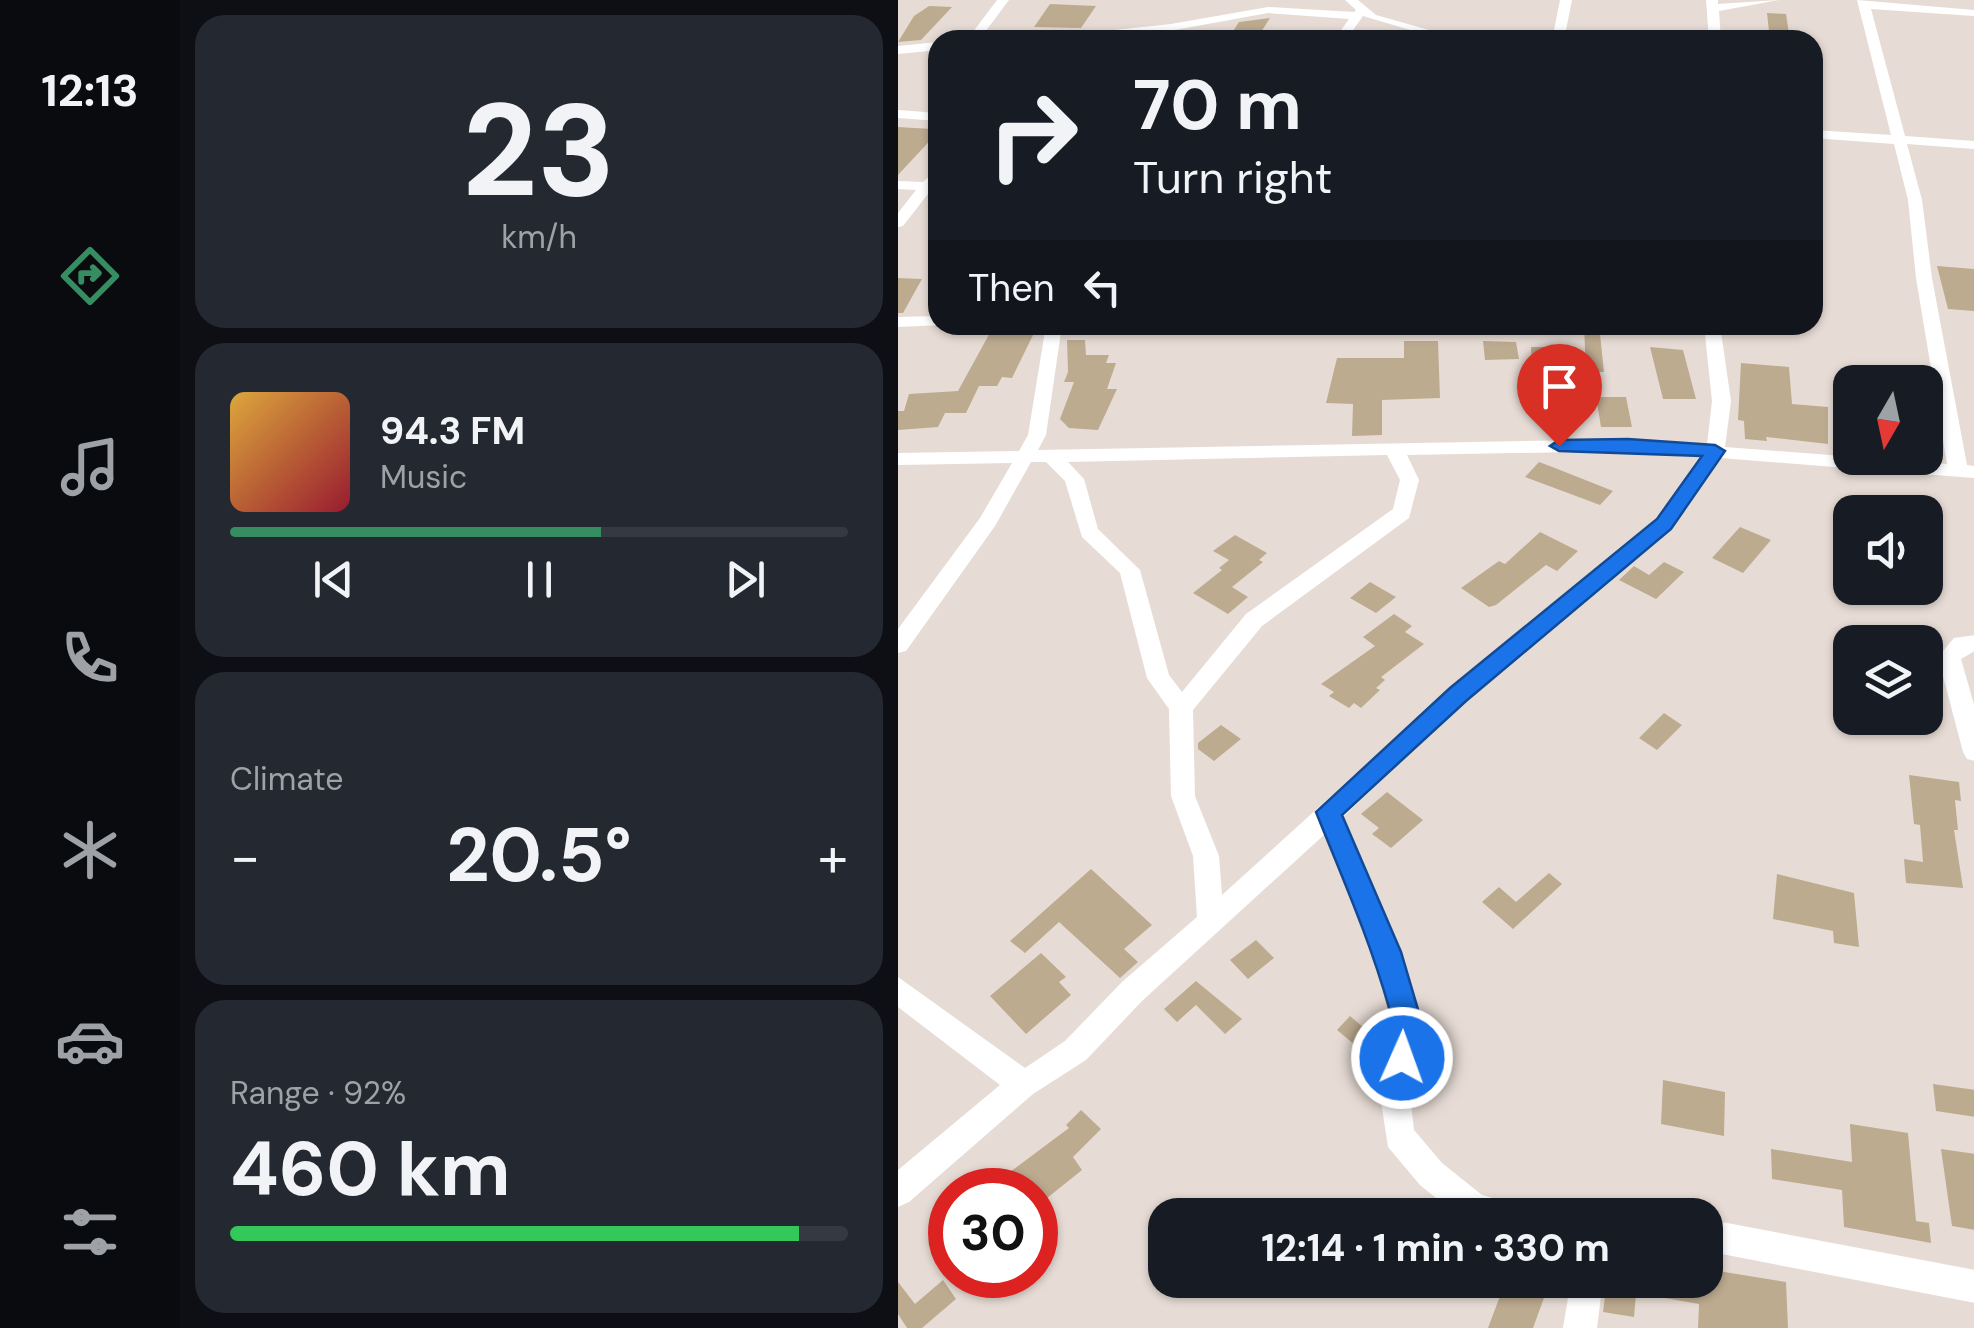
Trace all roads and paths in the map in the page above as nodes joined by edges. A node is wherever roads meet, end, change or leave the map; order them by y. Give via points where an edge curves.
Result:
1 (1003, 0) edge
2 (1566, 0) edge
3 (1772, 0) edge
4 (1860, 2) edge
5 (1714, 4) edge
6 (1357, 8) edge
7 (1974, 13) edge
8 (1178, 21) junction
9 (981, 30) edge
10 (1123, 30) edge
11 (1172, 30) edge
12 (1422, 30) edge
13 (1560, 30) edge
14 (1715, 30) edge
15 (928, 47) edge
16 (898, 50) edge
17 (898, 114) edge
18 (928, 116) edge
19 (1823, 135) edge
20 (1901, 141) junction
21 (1974, 146) edge
22 (928, 180) edge
23 (898, 184) edge
24 (928, 185) edge
25 (898, 223) edge
26 (928, 321) edge
27 (898, 322) edge
28 (1052, 335) edge
29 (1713, 335) edge
30 (1715, 451) junction
31 (1392, 452) junction
32 (1050, 455) junction
33 (1025, 456) junction
34 (898, 459) edge
35 (1966, 471) edge
36 (1974, 644) edge
37 (898, 645) edge
38 (1181, 707) junction
39 (1974, 752) edge
40 (1328, 812) junction
41 (1210, 924) junction
42 (898, 990) edge
43 (1023, 1084) junction
44 (898, 1191) edge
45 (1461, 1198) edge
46 (1723, 1238) edge
47 (1974, 1287) edge
48 (1584, 1298) edge
49 (1580, 1328) edge

1 - 9 street
2 - 13 street
3 - 5 street
4 - 7 street
4 - 20 street
5 - 14 street
6 - 8 street
6 - 12 street
8 - 10 street
8 - 11 street
15 - 16 street
17 - 18 street
19 - 20 street
20 - 21 street
20 - 35 street
22 - 23 street
24 - 25 street
26 - 27 street
28 - 33 street via 1037,435
29 - 30 street via 1724,419
30 - 31 street via 1609,445
30 - 35 street
30 - 40 street via 1664,524
31 - 32 street
31 - 38 street via 1409,468 1413,486 1402,512 1254,620
32 - 33 street
32 - 38 street via 1074,479 1090,532 1130,570 1158,678
33 - 34 street
33 - 37 street via 952,574
36 - 39 street via 1962,644 1948,657
38 - 41 street via 1183,796 1206,856
40 - 41 street
40 - 45 street via 1387,952 1408,1023 1395,1095 1399,1136
41 - 43 street via 1126,995 1052,1073
42 - 43 street
43 - 44 street
46 - 47 street
48 - 49 street

